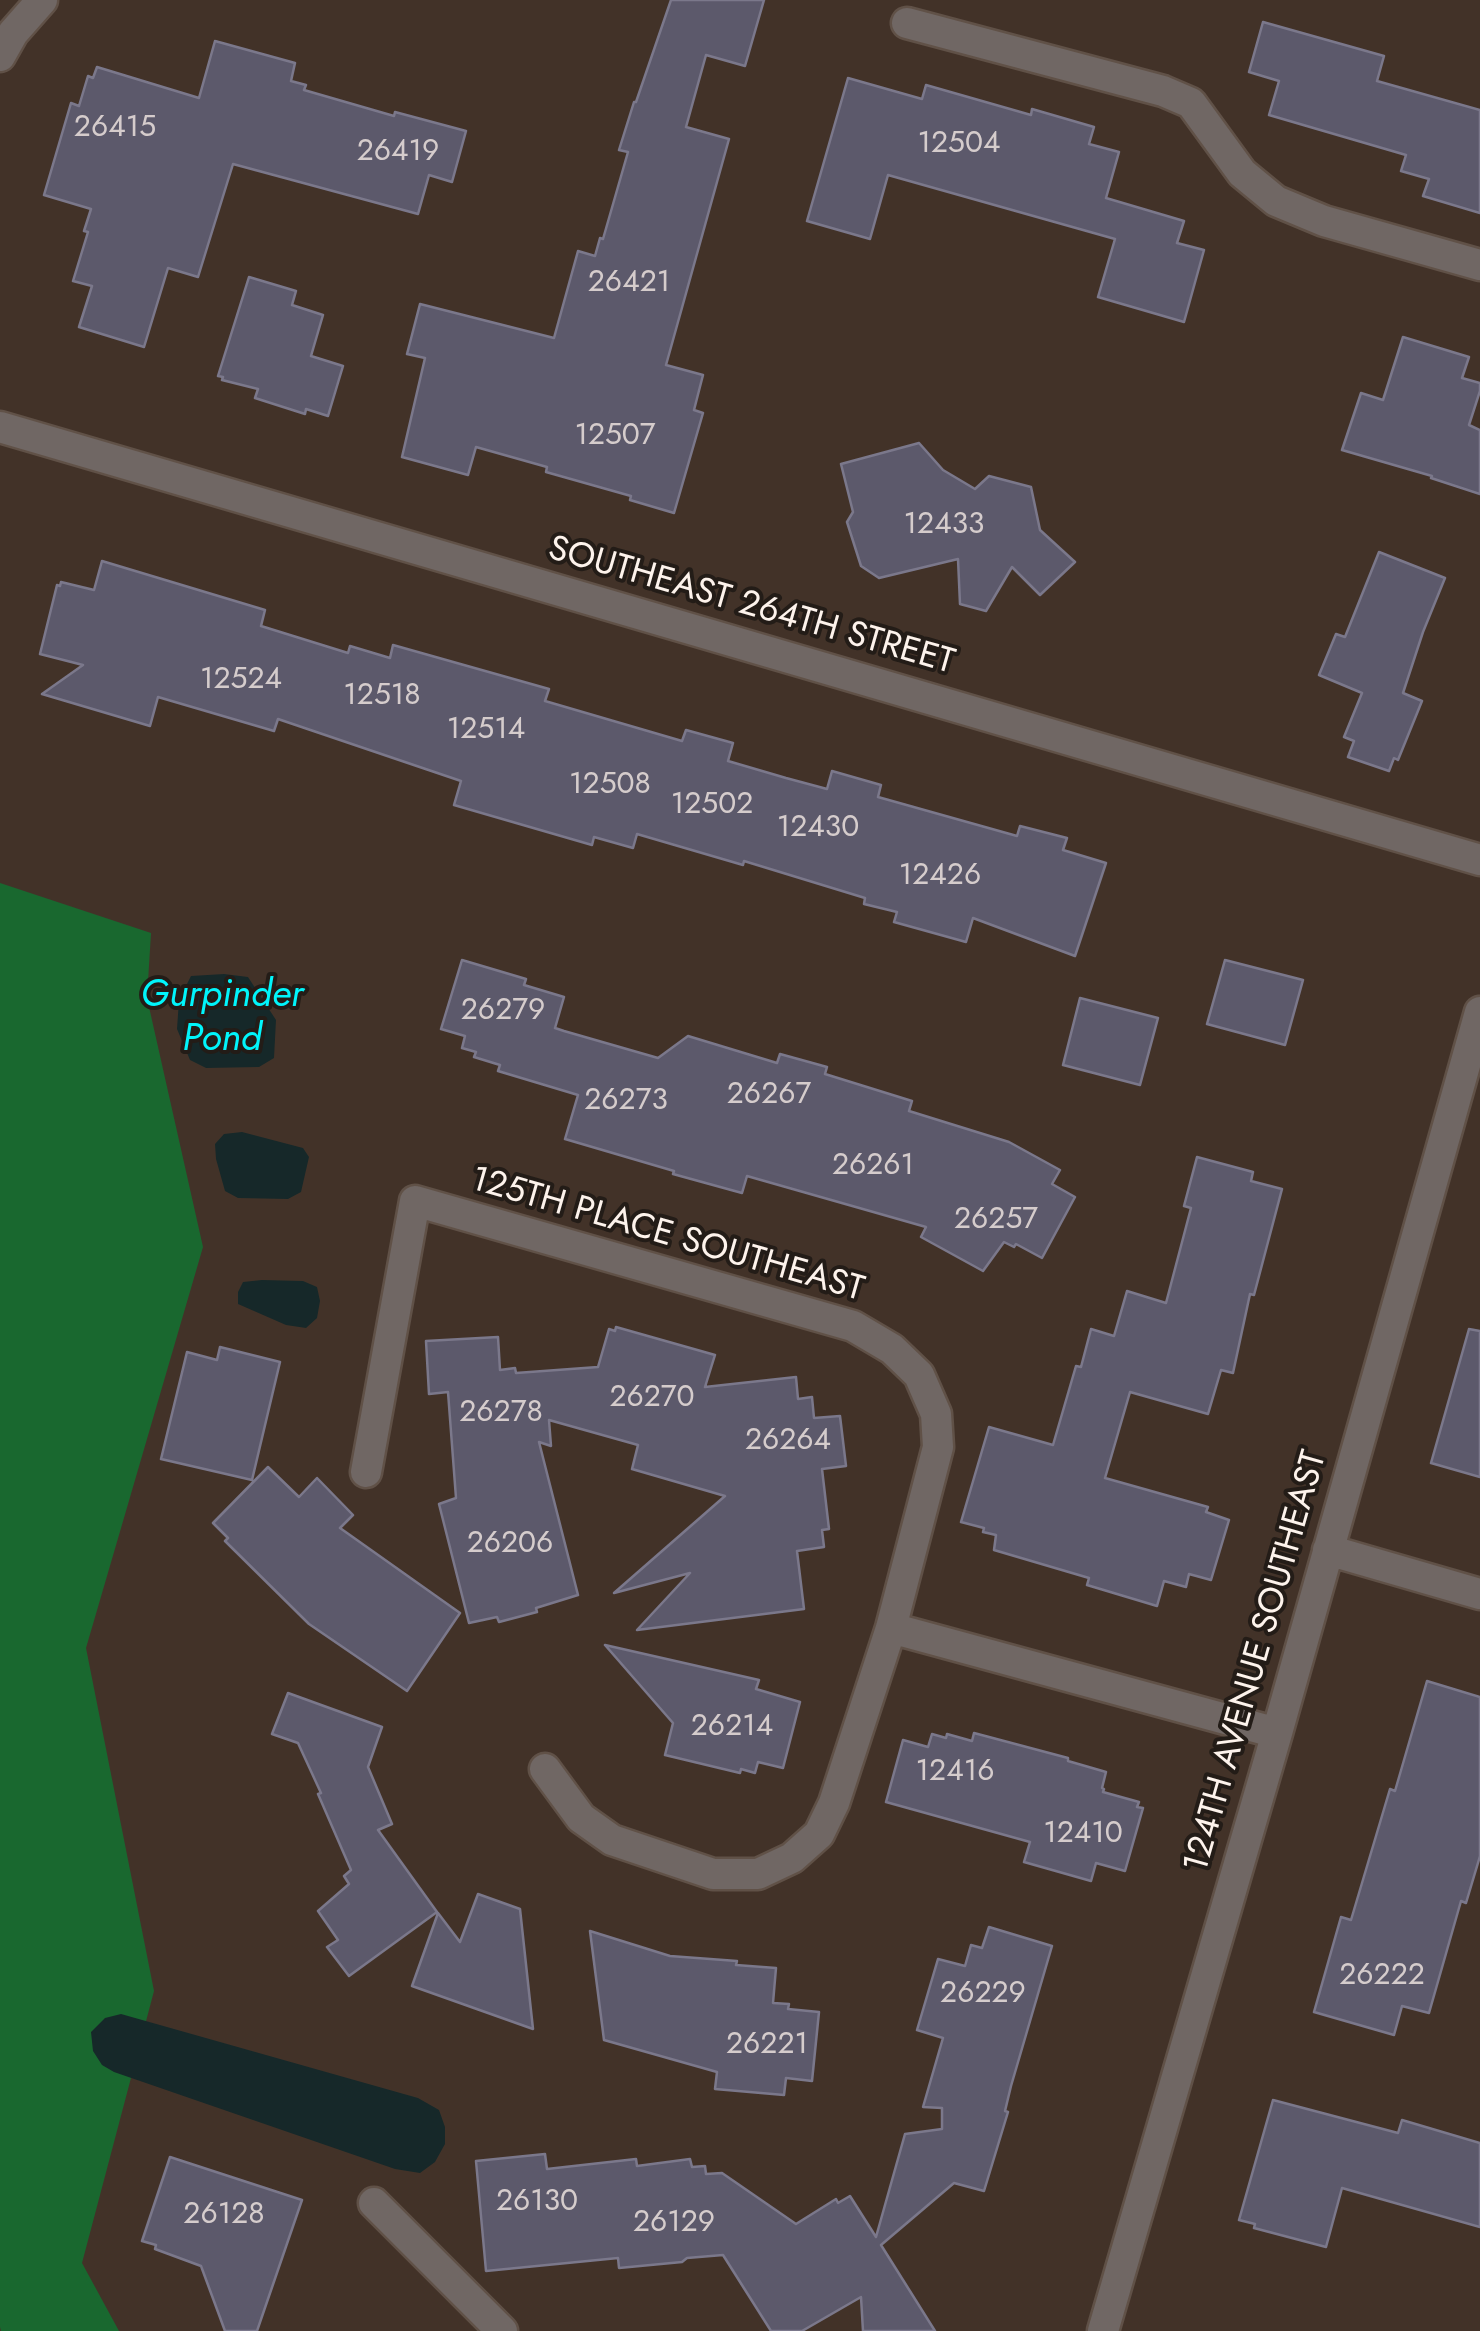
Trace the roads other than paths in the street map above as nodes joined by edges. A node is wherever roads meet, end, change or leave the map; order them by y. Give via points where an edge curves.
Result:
1 (42, 0) edge
2 (907, 23) dead end
3 (0, 56) edge
4 (1480, 265) edge
5 (0, 426) edge
6 (1480, 860) edge
7 (1480, 1012) edge
8 (366, 1472) dead end
9 (1328, 1550) junction
10 (1480, 1594) edge
11 (891, 1628) junction
12 (1277, 1733) junction
13 (544, 1769) dead end
14 (374, 2202) dead end
15 (502, 2331) edge
16 (1103, 2331) edge

1 - 3 street
2 - 4 street via 1163,91 1191,103 1242,173 1276,201
5 - 6 street, SOUTHEAST 264TH STREET
7 - 9 street, 124TH AVENUE SOUTHEAST
8 - 11 street, 125TH PLACE SOUTHEAST via 414,1201 853,1326 919,1374 936,1414 938,1447
9 - 10 street
9 - 12 street, 124TH AVENUE SOUTHEAST
11 - 12 street
11 - 13 street, 125TH PLACE SOUTHEAST via 819,1834 792,1858 758,1874 713,1874 612,1840 581,1818
12 - 16 street, 124TH AVENUE SOUTHEAST
14 - 15 street

